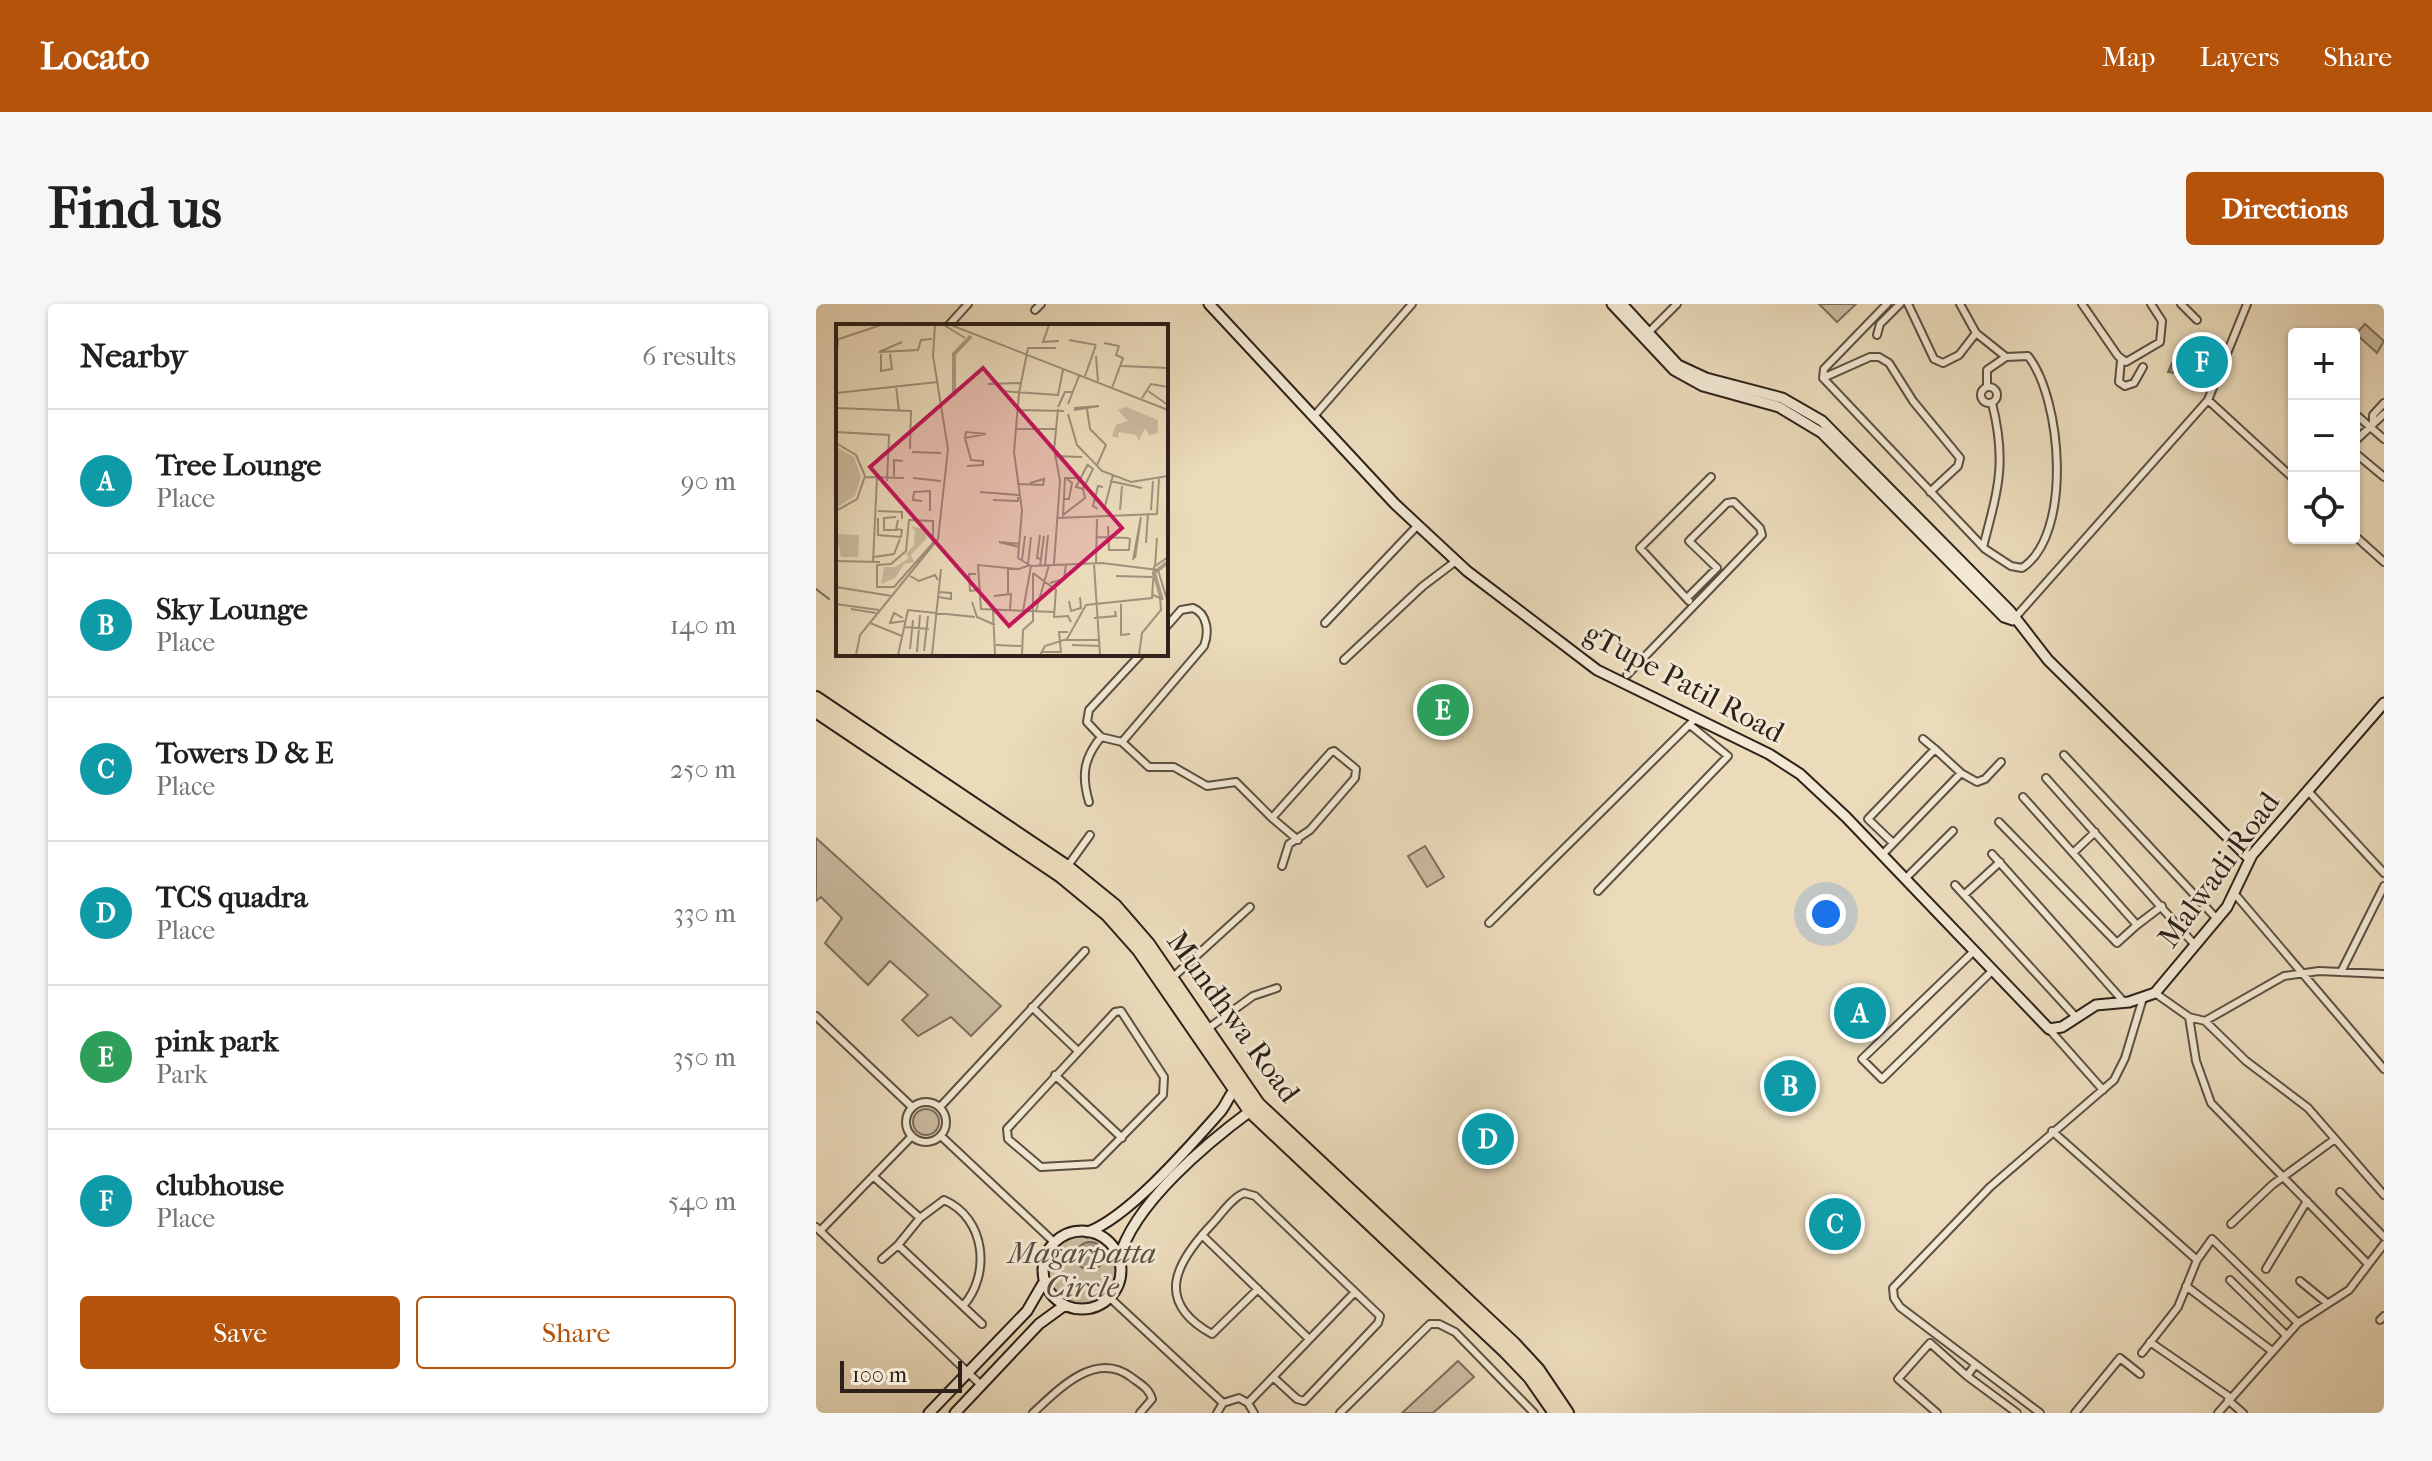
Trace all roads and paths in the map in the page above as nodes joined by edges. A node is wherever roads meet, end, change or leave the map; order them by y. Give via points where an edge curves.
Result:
1 (968, 304) edge
2 (1227, 304) edge
3 (1412, 304) edge
4 (1612, 304) edge
5 (1622, 304) edge
6 (1677, 304) edge
7 (1887, 304) edge
8 (1900, 304) edge
9 (1908, 304) edge
10 (1960, 304) edge
11 (2082, 304) edge
12 (2151, 304) edge
13 (2181, 304) edge
14 (2247, 304) edge
15 (1213, 307) edge
16 (2197, 320) dead end
17 (950, 324) edge
18 (1976, 333) junction
19 (1647, 334) junction
20 (1877, 335) dead end
21 (2006, 357) junction
22 (2121, 360) junction
23 (2143, 367) dead end
24 (1823, 378) junction
25 (1987, 387) junction
26 (1752, 395) junction
27 (2208, 400) junction
28 (1992, 403) junction
29 (2384, 403) edge
30 (2384, 414) edge
31 (1315, 415) junction
32 (2360, 417) edge
33 (2371, 424) junction
34 (2360, 436) edge
35 (2384, 439) edge
36 (2360, 457) edge
37 (2288, 473) edge
38 (1711, 477) dead end
39 (2384, 477) edge
40 (1930, 492) junction
41 (1417, 526) junction
42 (2360, 540) edge
43 (1983, 547) junction
44 (1456, 561) junction
45 (2384, 562) edge
46 (1687, 598) junction
47 (1694, 607) junction
48 (2013, 620) junction
49 (1325, 623) dead end
50 (1168, 625) edge
51 (1139, 656) edge
52 (1344, 660) dead end
53 (1627, 675) dead end
54 (816, 698) edge
55 (2384, 703) edge
56 (816, 711) edge
57 (1693, 721) junction
58 (1101, 737) junction
59 (1923, 739) dead end
60 (1122, 742) junction
61 (1935, 749) junction
62 (2064, 755) dead end
63 (2001, 762) dead end
64 (1961, 773) junction
65 (2046, 778) dead end
66 (2308, 790) junction
67 (2023, 797) dead end
68 (1089, 802) dead end
69 (1272, 818) junction
70 (1999, 822) dead end
71 (1953, 831) dead end
72 (2095, 832) junction
73 (1090, 835) dead end
74 (1298, 840) junction
75 (1893, 843) junction
76 (2073, 853) junction
77 (1992, 854) dead end
78 (1882, 855) junction
79 (2249, 858) junction
80 (2000, 862) junction
81 (1282, 866) dead end
82 (1067, 867) junction
83 (2384, 873) edge
84 (1905, 879) junction
85 (1955, 885) dead end
86 (2384, 886) edge
87 (1598, 891) dead end
88 (2234, 893) junction
89 (1964, 895) junction
90 (2162, 906) junction
91 (1250, 907) dead end
92 (2217, 919) junction
93 (1489, 923) dead end
94 (2137, 925) junction
95 (2194, 944) junction
96 (1085, 951) dead end
97 (1970, 956) junction
98 (2300, 972) junction
99 (2341, 972) junction
100 (1989, 973) junction
101 (2384, 974) edge
102 (1172, 978) junction
103 (1277, 988) dead end
104 (2155, 993) junction
105 (2143, 998) junction
106 (2124, 1002) junction
107 (1032, 1007) junction
108 (816, 1016) edge
109 (2075, 1016) junction
110 (2189, 1017) junction
111 (2205, 1021) junction
112 (2049, 1029) junction
113 (1206, 1030) junction
114 (1078, 1051) junction
115 (2384, 1069) edge
116 (1055, 1075) junction
117 (1238, 1086) junction
118 (2103, 1090) junction
119 (912, 1107) junction
120 (940, 1107) junction
121 (1254, 1108) junction
122 (2052, 1131) junction
123 (912, 1136) junction
124 (941, 1136) junction
125 (1122, 1138) junction
126 (2335, 1139) junction
127 (873, 1176) junction
128 (2286, 1176) junction
129 (2340, 1192) dead end
130 (2384, 1195) edge
131 (2307, 1201) junction
132 (920, 1218) junction
133 (2231, 1224) dead end
134 (818, 1229) edge
135 (1088, 1232) junction
136 (1202, 1235) junction
137 (2384, 1237) edge
138 (1055, 1243) junction
139 (2384, 1244) edge
140 (898, 1245) junction
141 (882, 1259) dead end
142 (1119, 1259) junction
143 (2197, 1260) junction
144 (2367, 1263) junction
145 (2266, 1269) dead end
146 (1045, 1280) junction
147 (2230, 1280) dead end
148 (2300, 1281) dead end
149 (2186, 1286) junction
150 (1258, 1289) junction
151 (1355, 1292) junction
152 (1109, 1297) junction
153 (2327, 1303) junction
154 (1065, 1305) junction
155 (963, 1306) junction
156 (2298, 1323) junction
157 (982, 1324) dead end
158 (2286, 1335) junction
159 (1309, 1339) junction
160 (2150, 1342) junction
161 (2272, 1351) junction
162 (2142, 1353) dead end
163 (1975, 1365) junction
164 (968, 1372) junction
165 (2140, 1374) dead end
166 (1967, 1376) junction
167 (1273, 1377) junction
168 (981, 1385) junction
169 (2230, 1399) junction
170 (1223, 1403) junction
171 (1248, 1403) junction
172 (2028, 1410) edge
173 (929, 1413) edge
174 (955, 1413) edge
175 (1033, 1413) edge
176 (1140, 1413) edge
177 (1217, 1413) edge
178 (1254, 1413) edge
179 (1340, 1413) edge
180 (1534, 1413) edge
181 (1555, 1413) edge
182 (1567, 1413) edge
183 (1937, 1413) edge
184 (2017, 1413) edge
185 (2040, 1413) edge
186 (2075, 1413) edge
187 (2218, 1413) edge
188 (2243, 1413) edge

1 - 17 street
2 - 15 street
3 - 31 street
4 - 26 street via 1674,370 1703,386
5 - 19 street
6 - 19 street
7 - 24 street via 1824,369
8 - 20 street via 1880,324
9 - 18 street via 1934,359 1943,363 1959,355
10 - 18 street
11 - 22 street
12 - 22 street via 2162,321 2160,342 2133,359
13 - 16 street
14 - 27 street
15 - 31 street, gTupe Patil Road
18 - 21 street
19 - 26 street via 1678,365
21 - 25 street via 1987,370
21 - 43 street via 2028,356 2036,366 2058,464 2057,489 2046,537 2032,562 2022,568 2011,566
22 - 23 street via 2119,382 2125,386 2134,383
24 - 40 street
24 - 40 street via 1870,357 1889,363 1960,458
25 - 28 street via 1997,393
25 - 28 street via 1981,398
26 - 48 street via 1782,398 1822,421 1978,585 2010,611
27 - 37 street
27 - 48 street
28 - 43 street via 2002,449 2001,476
29 - 33 street
30 - 33 street
31 - 41 street, gTupe Patil Road
32 - 33 street
33 - 34 street
33 - 35 street
36 - 39 street
38 - 46 street via 1640,548
40 - 43 street
41 - 44 street, gTupe Patil Road
41 - 49 street
42 - 45 street
44 - 52 street
44 - 57 street, gTupe Patil Road via 1597,670
46 - 47 street
46 - 47 street via 1717,568 1689,541 1734,502 1762,535
47 - 53 street
48 - 79 street
50 - 60 street via 1181,610 1193,608 1205,620 1208,635
51 - 58 street via 1089,710 1087,722
54 - 82 highway, Mundhwa Road
55 - 66 street, Malwadi Road
56 - 117 highway, Mundhwa Road via 1100,907 1139,950
57 - 78 street, gTupe Patil Road via 1800,774
57 - 87 street via 1728,756
57 - 93 street
58 - 60 street
58 - 68 street via 1086,756 1084,788
59 - 61 street
60 - 69 street via 1149,767 1174,767 1207,786 1236,782
61 - 64 street
61 - 75 street via 1868,819
62 - 92 street
63 - 64 street via 1981,782
64 - 75 street
65 - 72 street
66 - 79 street, Malwadi Road
66 - 83 street
67 - 76 street
69 - 74 street
69 - 74 street via 1331,752 1356,769 1355,778
70 - 94 street via 2117,943
71 - 84 street
72 - 76 street
72 - 90 street
73 - 82 street
74 - 81 street via 1289,844
75 - 78 street
76 - 94 street
77 - 80 street
78 - 84 street, gTupe Patil Road
79 - 88 street, Malwadi Road
80 - 89 street
80 - 106 street
82 - 102 highway, Mundhwa Road via 1125,916
84 - 97 street, gTupe Patil Road
85 - 89 street
86 - 99 street
88 - 92 street, Malwadi Road
88 - 98 street
89 - 109 street
90 - 94 street
90 - 95 street
91 - 102 street
92 - 95 street, Malwadi Road
95 - 104 street, Malwadi Road
96 - 107 street
97 - 100 street, gTupe Patil Road
97 - 100 street via 1862,1059 1882,1079
98 - 99 street
98 - 111 street
98 - 115 street
99 - 101 street
100 - 112 street, gTupe Patil Road
102 - 113 highway, Mundhwa Road
103 - 113 street via 1253,996
104 - 105 street
104 - 110 street
105 - 106 street
105 - 118 street via 2125,1058
106 - 109 street via 2096,1005
107 - 114 street
107 - 120 street
108 - 119 street
109 - 112 street via 2062,1027
110 - 111 street
110 - 128 street via 2196,1061 2211,1103
111 - 126 street via 2246,1061 2308,1108
112 - 118 street
113 - 117 highway, Mundhwa Road
114 - 116 street
114 - 125 street via 1121,1011 1164,1077 1163,1095
116 - 125 street
116 - 125 street via 1007,1129 1008,1139 1048,1169 1095,1164
117 - 121 highway, Mundhwa Road
117 - 135 street via 1134,1200 1107,1224
118 - 122 street
119 - 120 street via 925,1101
119 - 123 street via 906,1120
120 - 124 street via 946,1123
121 - 142 street via 1215,1136 1145,1211 1125,1237
121 - 181 highway, Mundhwa Road via 1506,1352
121 - 182 highway, Mundhwa Road via 1514,1344
122 - 143 street
122 - 163 street via 1893,1288 1900,1307
123 - 124 street via 928,1142
123 - 127 street
124 - 138 street
126 - 128 street
126 - 130 street
127 - 132 street
127 - 134 street
128 - 131 street
128 - 133 street
129 - 137 street
131 - 144 street
131 - 145 street
132 - 140 street
132 - 155 street via 944,1200 979,1233 978,1286
134 - 164 street
135 - 138 street
135 - 142 street via 1108,1241
136 - 150 street
136 - 150 street via 1183,1258 1176,1301 1212,1334
136 - 151 street via 1239,1195 1250,1194
138 - 146 street via 1045,1259
139 - 144 street
140 - 141 street
140 - 155 street
142 - 152 street via 1119,1281
143 - 149 street
143 - 156 street via 2212,1239
144 - 153 street via 2349,1290
146 - 154 street
146 - 164 street via 1027,1311
147 - 158 street
148 - 153 street
149 - 160 street via 2178,1307
149 - 161 street
150 - 159 street
151 - 159 street
151 - 167 street via 1380,1319 1324,1383 1300,1402
152 - 154 street via 1087,1308
152 - 170 street
153 - 156 street
154 - 168 street via 1039,1324
155 - 157 street
156 - 158 street
158 - 161 street
159 - 167 street
160 - 162 street
160 - 169 street
161 - 169 street
163 - 166 street
163 - 172 street
164 - 168 street
164 - 173 street
165 - 186 street via 2120,1358
166 - 183 street via 1930,1343 1898,1379
166 - 184 street
167 - 171 street
168 - 174 street
169 - 187 street
169 - 188 street
170 - 171 street via 1239,1398
170 - 177 street
171 - 178 street
172 - 185 street
175 - 176 street via 1070,1378 1111,1369 1123,1371 1149,1390 1152,1399
179 - 180 street via 1430,1324 1455,1332

